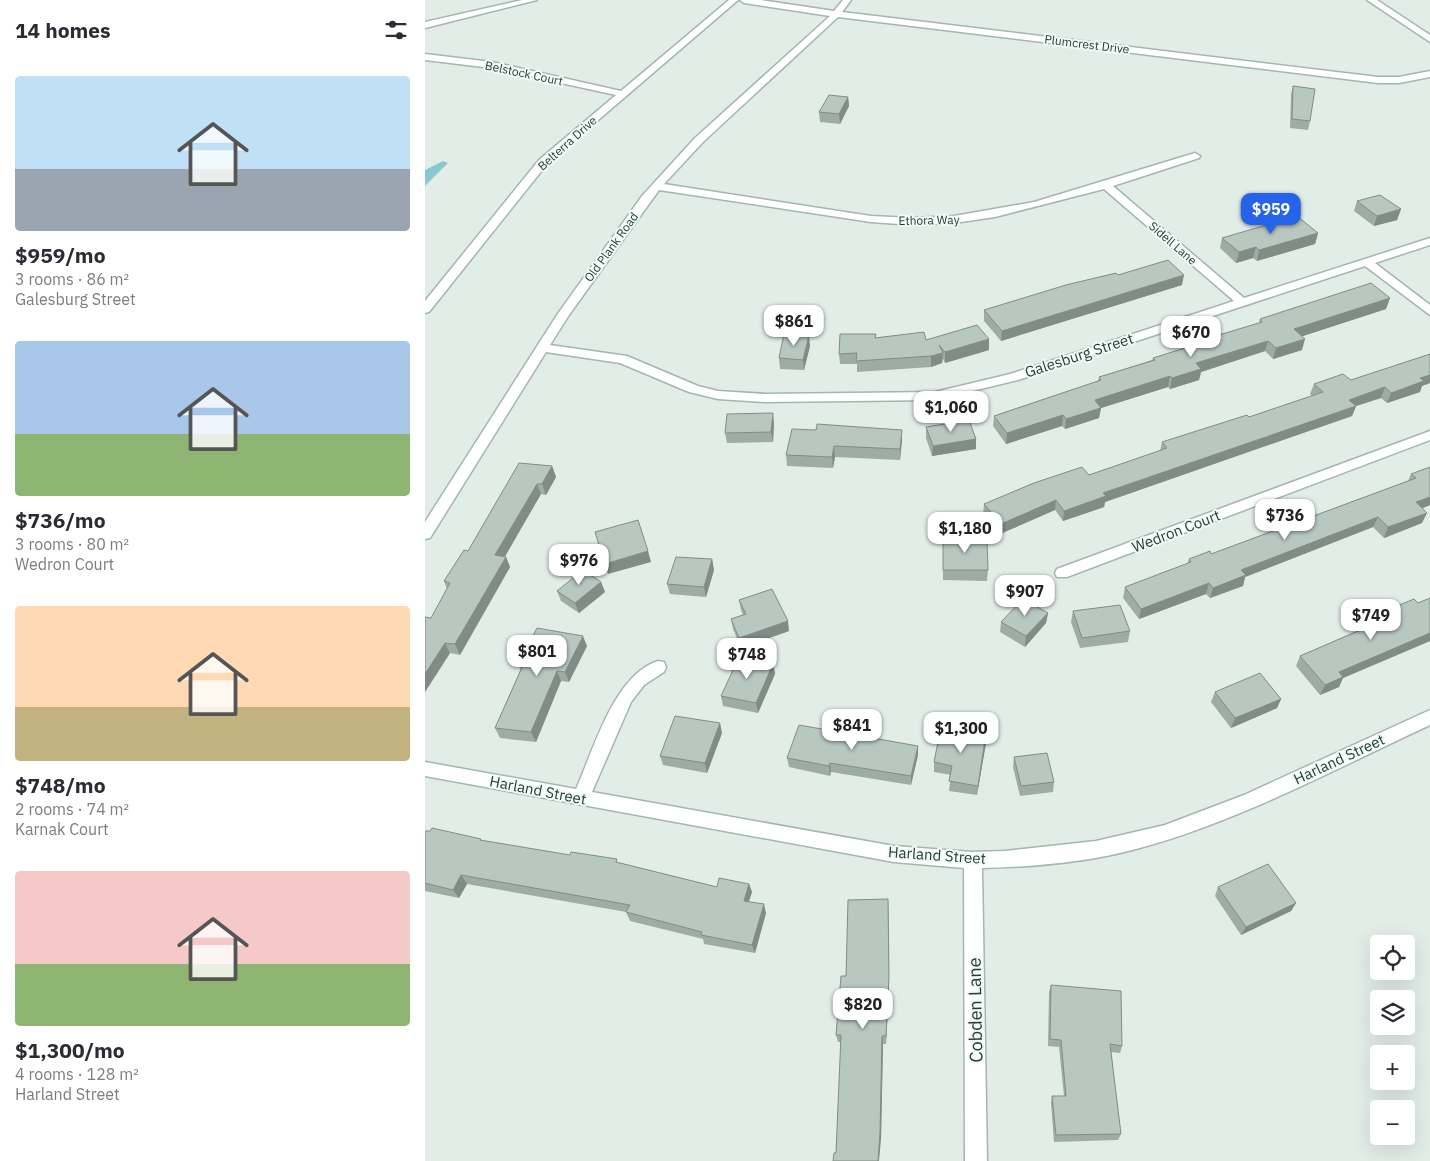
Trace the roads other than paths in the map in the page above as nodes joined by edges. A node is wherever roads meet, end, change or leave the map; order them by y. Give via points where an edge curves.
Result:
1 (533, 0) edge
2 (733, 0) edge
3 (744, 0) edge
4 (847, 0) edge
5 (1371, 0) edge
6 (836, 14) junction
7 (425, 25) edge
8 (1430, 39) edge
9 (425, 57) edge
10 (1430, 74) edge
11 (623, 94) junction
12 (1195, 156) dead end
13 (1105, 184) junction
14 (656, 186) junction
15 (1430, 241) edge
16 (1367, 262) junction
17 (1242, 302) junction
18 (425, 309) edge
19 (1430, 311) edge
20 (543, 348) junction
21 (1430, 435) edge
22 (425, 534) edge
23 (1062, 574) dead end
24 (658, 667) dead end
25 (1430, 717) edge
26 (425, 769) edge
27 (581, 798) junction
28 (971, 860) junction
29 (976, 1161) edge

1 - 7 street
2 - 11 street, Belterra Drive
3 - 6 street, Plumcrest Drive
4 - 6 street, Old Plank Road
5 - 8 street
6 - 10 street, Plumcrest Drive via 1378,80
6 - 14 street, Old Plank Road via 699,140
9 - 11 street, Belstock Court via 492,65
11 - 18 street, Belterra Drive via 543,162
12 - 13 street, Ethora Way
13 - 14 street, Ethora Way via 993,215 923,222 871,219
13 - 17 street, Sidell Lane
14 - 20 street, Old Plank Road via 598,264
15 - 16 street, Galesburg Street
16 - 17 street, Galesburg Street
16 - 19 street
17 - 20 street, Galesburg Street via 1014,377 935,396 776,398 718,395 694,389 623,359
20 - 22 street, Old Plank Road
21 - 23 street, Wedron Court
24 - 27 street via 638,680 624,698
25 - 28 street, Harland Street via 1250,800 1166,833 1096,849
26 - 27 street, Harland Street
27 - 28 street, Harland Street via 894,854
28 - 29 street, Cobden Lane via 974,882

